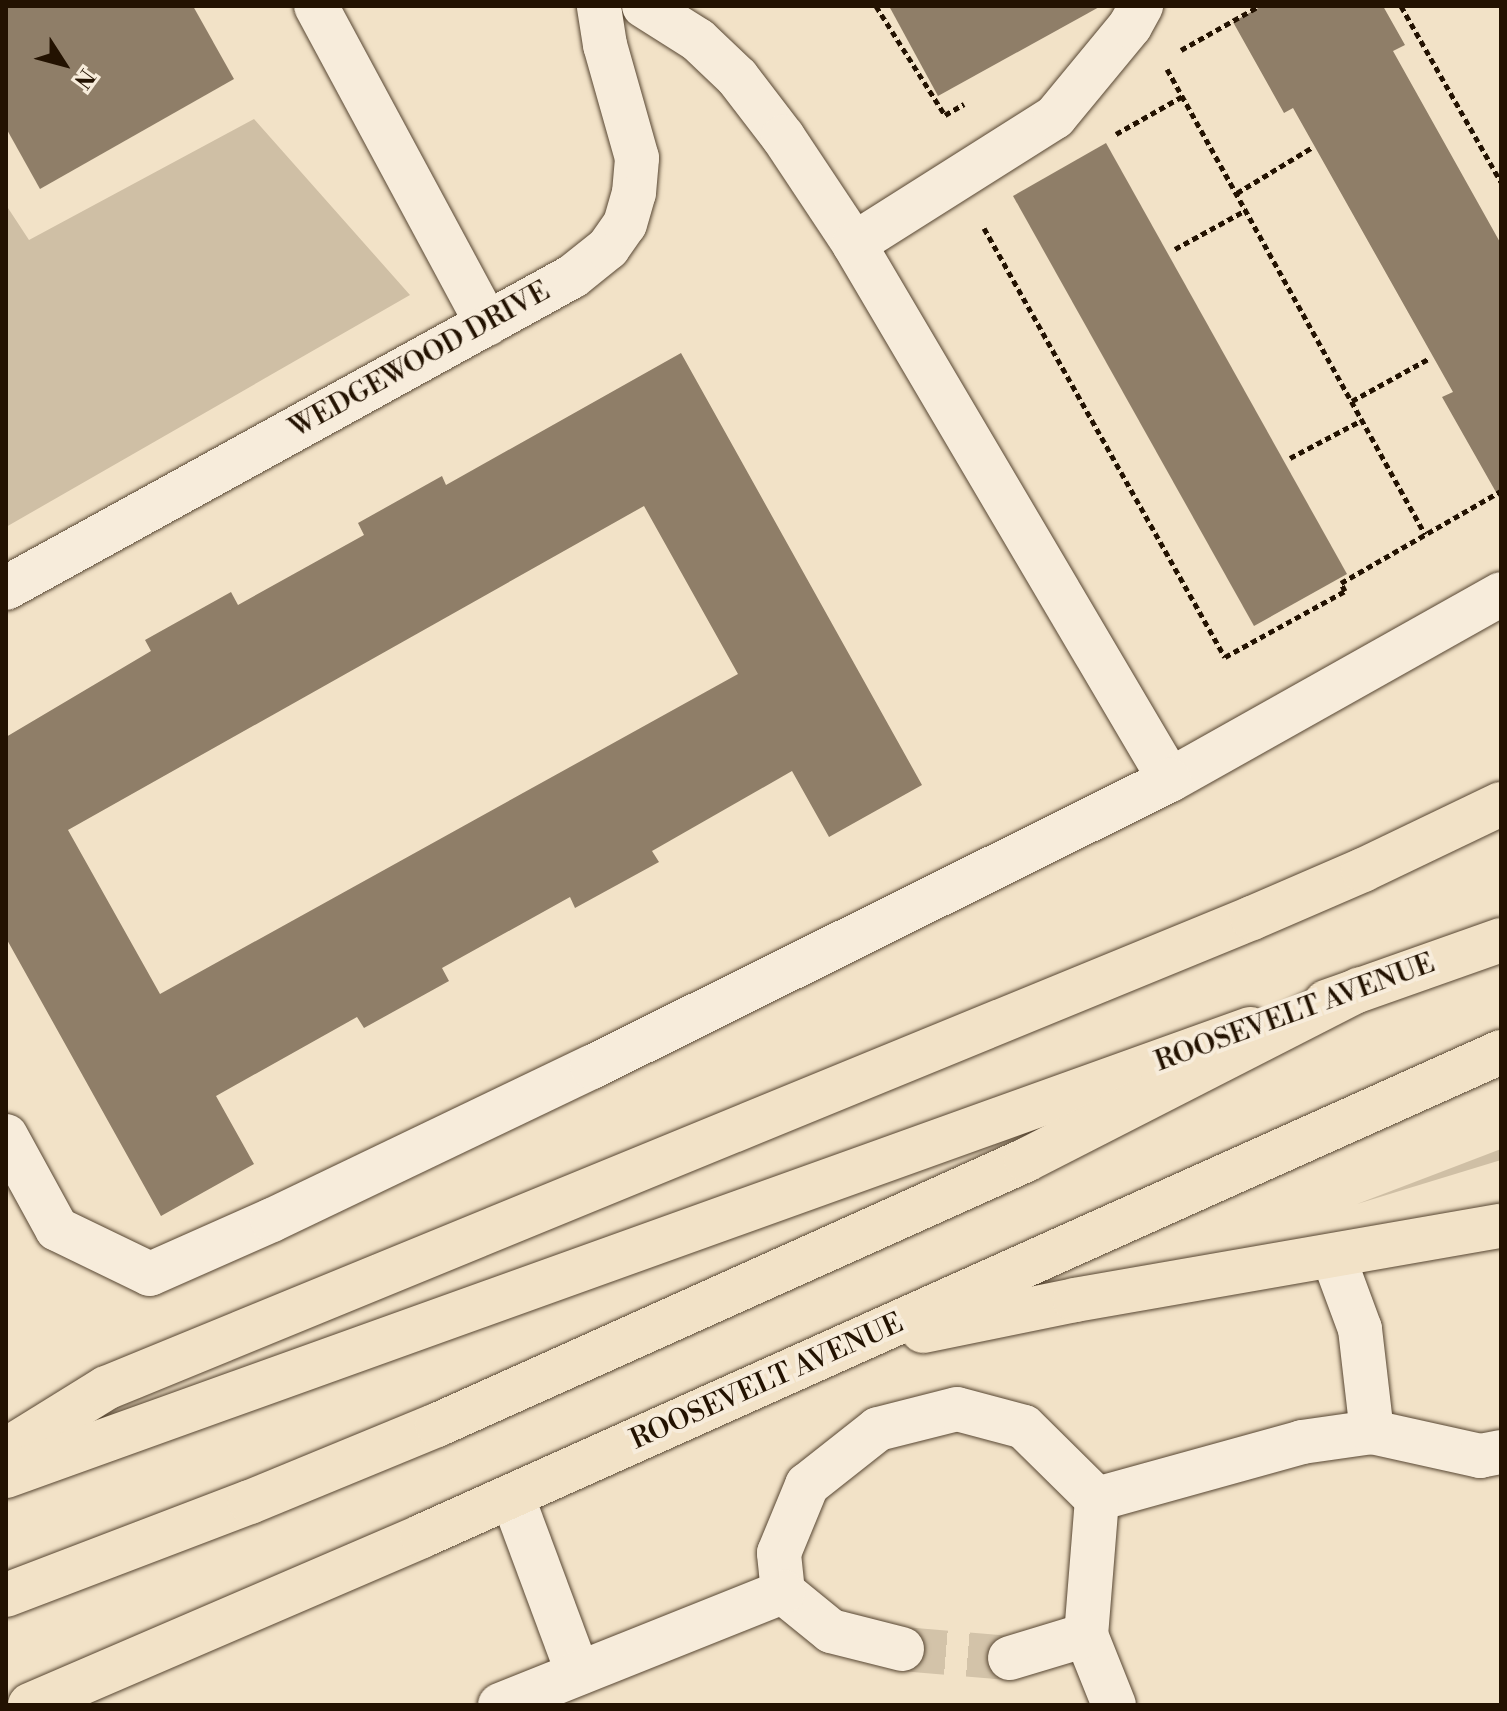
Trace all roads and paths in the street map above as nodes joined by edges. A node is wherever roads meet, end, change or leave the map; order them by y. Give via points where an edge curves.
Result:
1 (316, 6) edge
2 (599, 6) edge
3 (644, 6) edge
4 (876, 6) edge
5 (1259, 6) edge
6 (1401, 6) edge
7 (1135, 16) edge
8 (1163, 60) junction
9 (1183, 96) junction
10 (972, 101) dead end
11 (1114, 135) dead end
12 (1311, 148) dead end
13 (1501, 182) edge
14 (1237, 193) junction
15 (1246, 210) junction
16 (983, 227) dead end
17 (854, 244) junction
18 (1175, 249) dead end
19 (487, 324) junction
20 (1428, 359) dead end
21 (1352, 402) junction
22 (1362, 420) junction
23 (1290, 458) dead end
24 (1501, 491) edge
25 (1425, 534) junction
26 (6, 588) edge
27 (1501, 594) edge
28 (1170, 780) junction
29 (1501, 804) edge
30 (1501, 940) edge
31 (1360, 989) junction
32 (1501, 1052) edge
33 (6, 1136) edge
34 (1501, 1226) edge
35 (1333, 1256) junction
36 (842, 1348) junction
37 (1372, 1432) junction
38 (6, 1450) edge
39 (1501, 1452) edge
40 (6, 1476) edge
41 (512, 1496) junction
42 (1097, 1499) junction
43 (783, 1592) junction
44 (6, 1595) edge
45 (1086, 1635) junction
46 (902, 1649) tunnel mouth
47 (1010, 1658) tunnel mouth
48 (578, 1673) junction
49 (30, 1705) edge
50 (500, 1705) edge
51 (1114, 1705) edge

1 - 19 street
2 - 19 street, WEDGEWOOD DRIVE via 637,158 625,224 608,248 573,276
3 - 17 street via 698,40 737,77
4 - 10 path via 945,115
5 - 8 path
6 - 13 path
7 - 8 path
7 - 17 street via 1055,117
8 - 9 path
9 - 11 path
9 - 14 path
12 - 14 path
14 - 15 path
15 - 18 path
15 - 21 path
16 - 25 path via 1225,657 1345,591 1341,583
17 - 28 street
19 - 26 street, WEDGEWOOD DRIVE
20 - 21 path
21 - 22 path
22 - 23 path
22 - 25 path
24 - 25 path
27 - 28 street
28 - 33 street via 578,1074 150,1274 57,1229
29 - 38 main road via 1252,918 106,1388
30 - 31 main road, ROOSEVELT AVENUE
31 - 40 main road, ROOSEVELT AVENUE
31 - 44 main road via 1026,1160 437,1425
32 - 36 main road, ROOSEVELT AVENUE
34 - 35 main road
35 - 36 main road via 1075,1300
35 - 37 street via 1360,1329
36 - 41 main road, ROOSEVELT AVENUE
37 - 39 street via 1480,1456
37 - 42 street via 1302,1442
41 - 48 street
41 - 49 main road, ROOSEVELT AVENUE
42 - 43 street via 1024,1427 957,1409 878,1429 807,1485 779,1553
42 - 45 street
43 - 46 street via 831,1631
43 - 48 street
45 - 47 street
45 - 51 street
48 - 50 street

